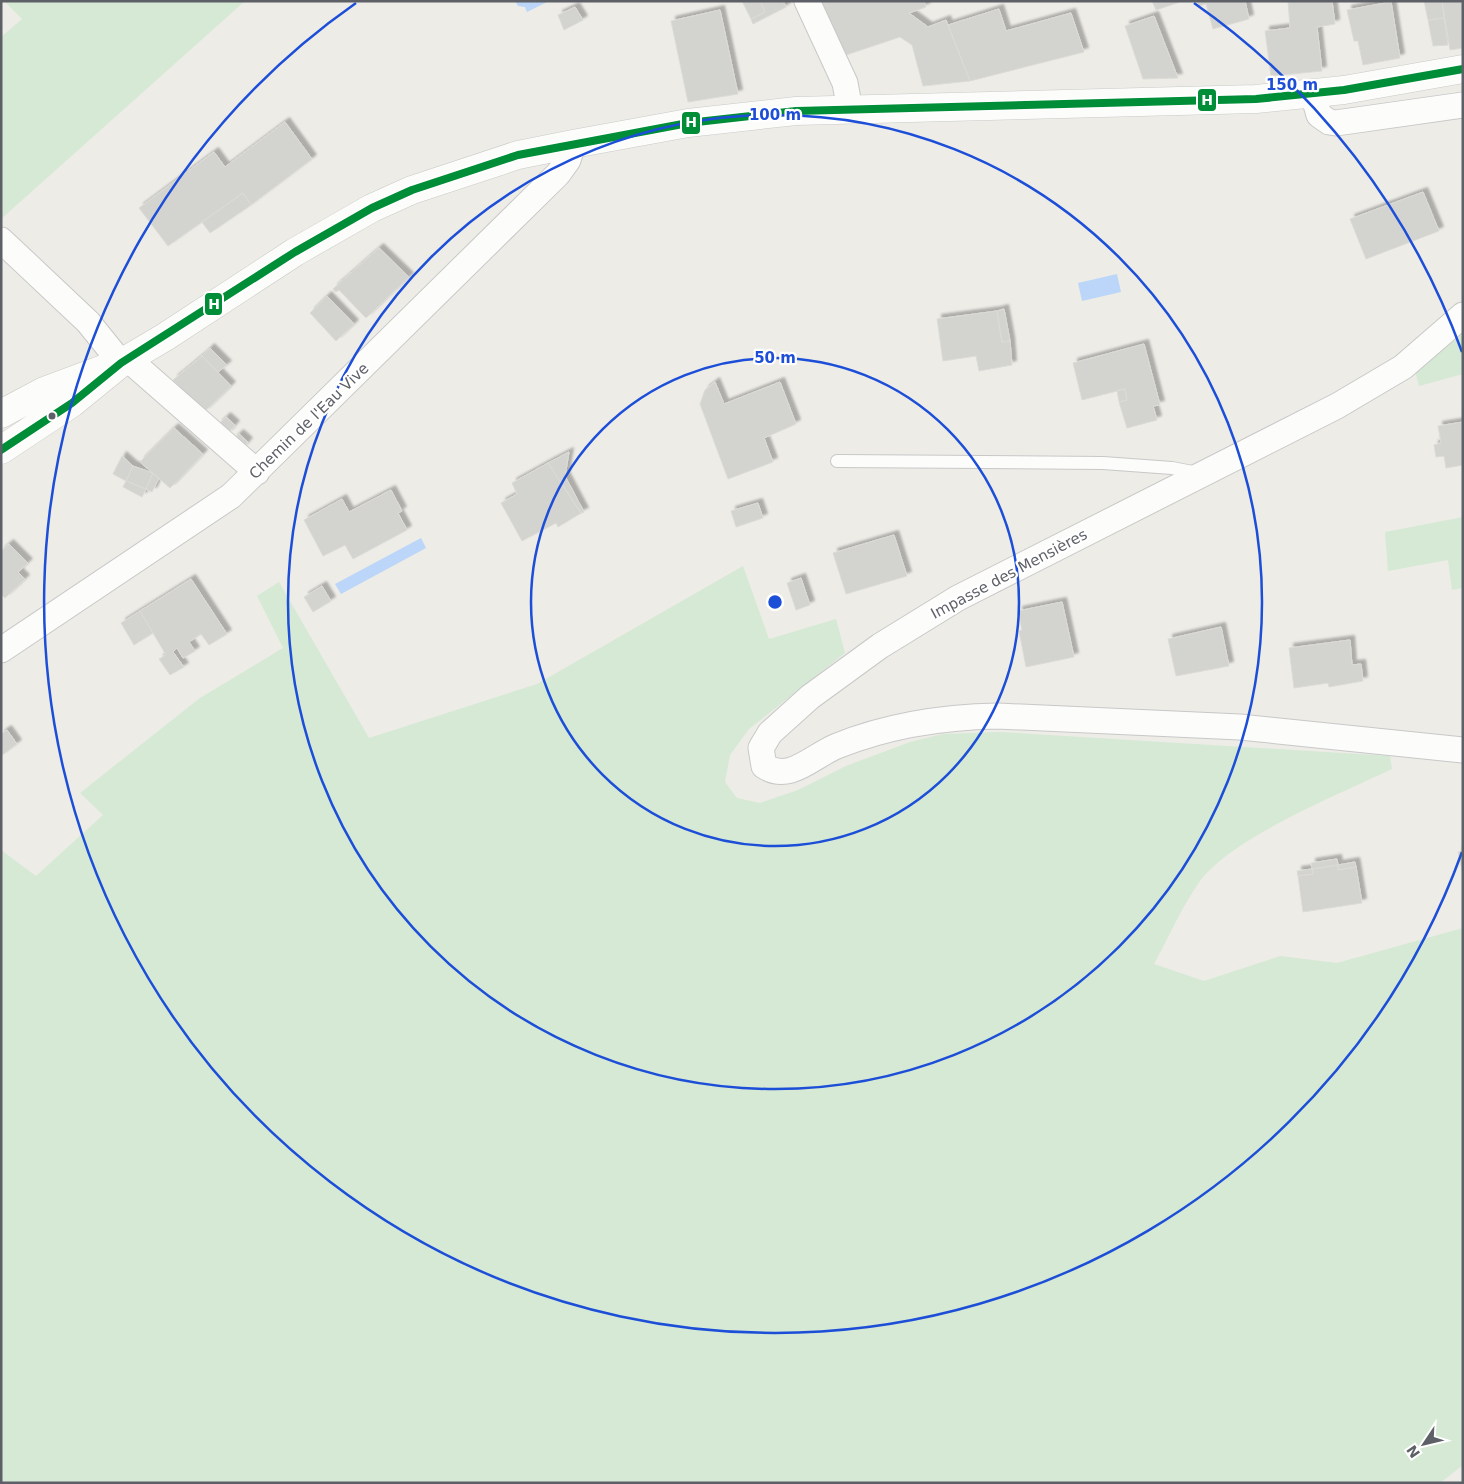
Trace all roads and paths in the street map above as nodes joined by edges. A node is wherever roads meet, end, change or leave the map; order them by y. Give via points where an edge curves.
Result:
1 (807, 1) edge
2 (1463, 69) edge
3 (1313, 94) junction
4 (1463, 105) edge
5 (850, 110) junction
6 (573, 144) junction
7 (1, 240) edge
8 (1463, 315) edge
9 (124, 361) junction
10 (1, 414) edge
11 (1, 450) edge
12 (837, 461) dead end
13 (257, 472) junction
14 (1205, 474) junction
15 (1, 650) edge
16 (1463, 750) edge

1 - 5 street via 845,83
2 - 3 main road
3 - 4 street via 1319,115 1329,122
3 - 5 main road via 1256,99
5 - 6 main road via 742,115
6 - 9 main road via 518,155 465,171 372,208 295,252
6 - 13 street, Chemin de l'Eau Vive via 568,160 558,174
7 - 9 street via 88,322
8 - 14 street, Impasse des Mensières via 1403,368
9 - 10 main road via 44,391
9 - 11 main road via 72,403
9 - 13 street
12 - 14 lane via 1103,463
13 - 15 street, Chemin de l'Eau Vive via 207,513
14 - 16 street, Impasse des Mensières via 958,598 880,646 810,697 770,733 762,748 764,766 782,773 873,733 915,722 963,717 1240,727

